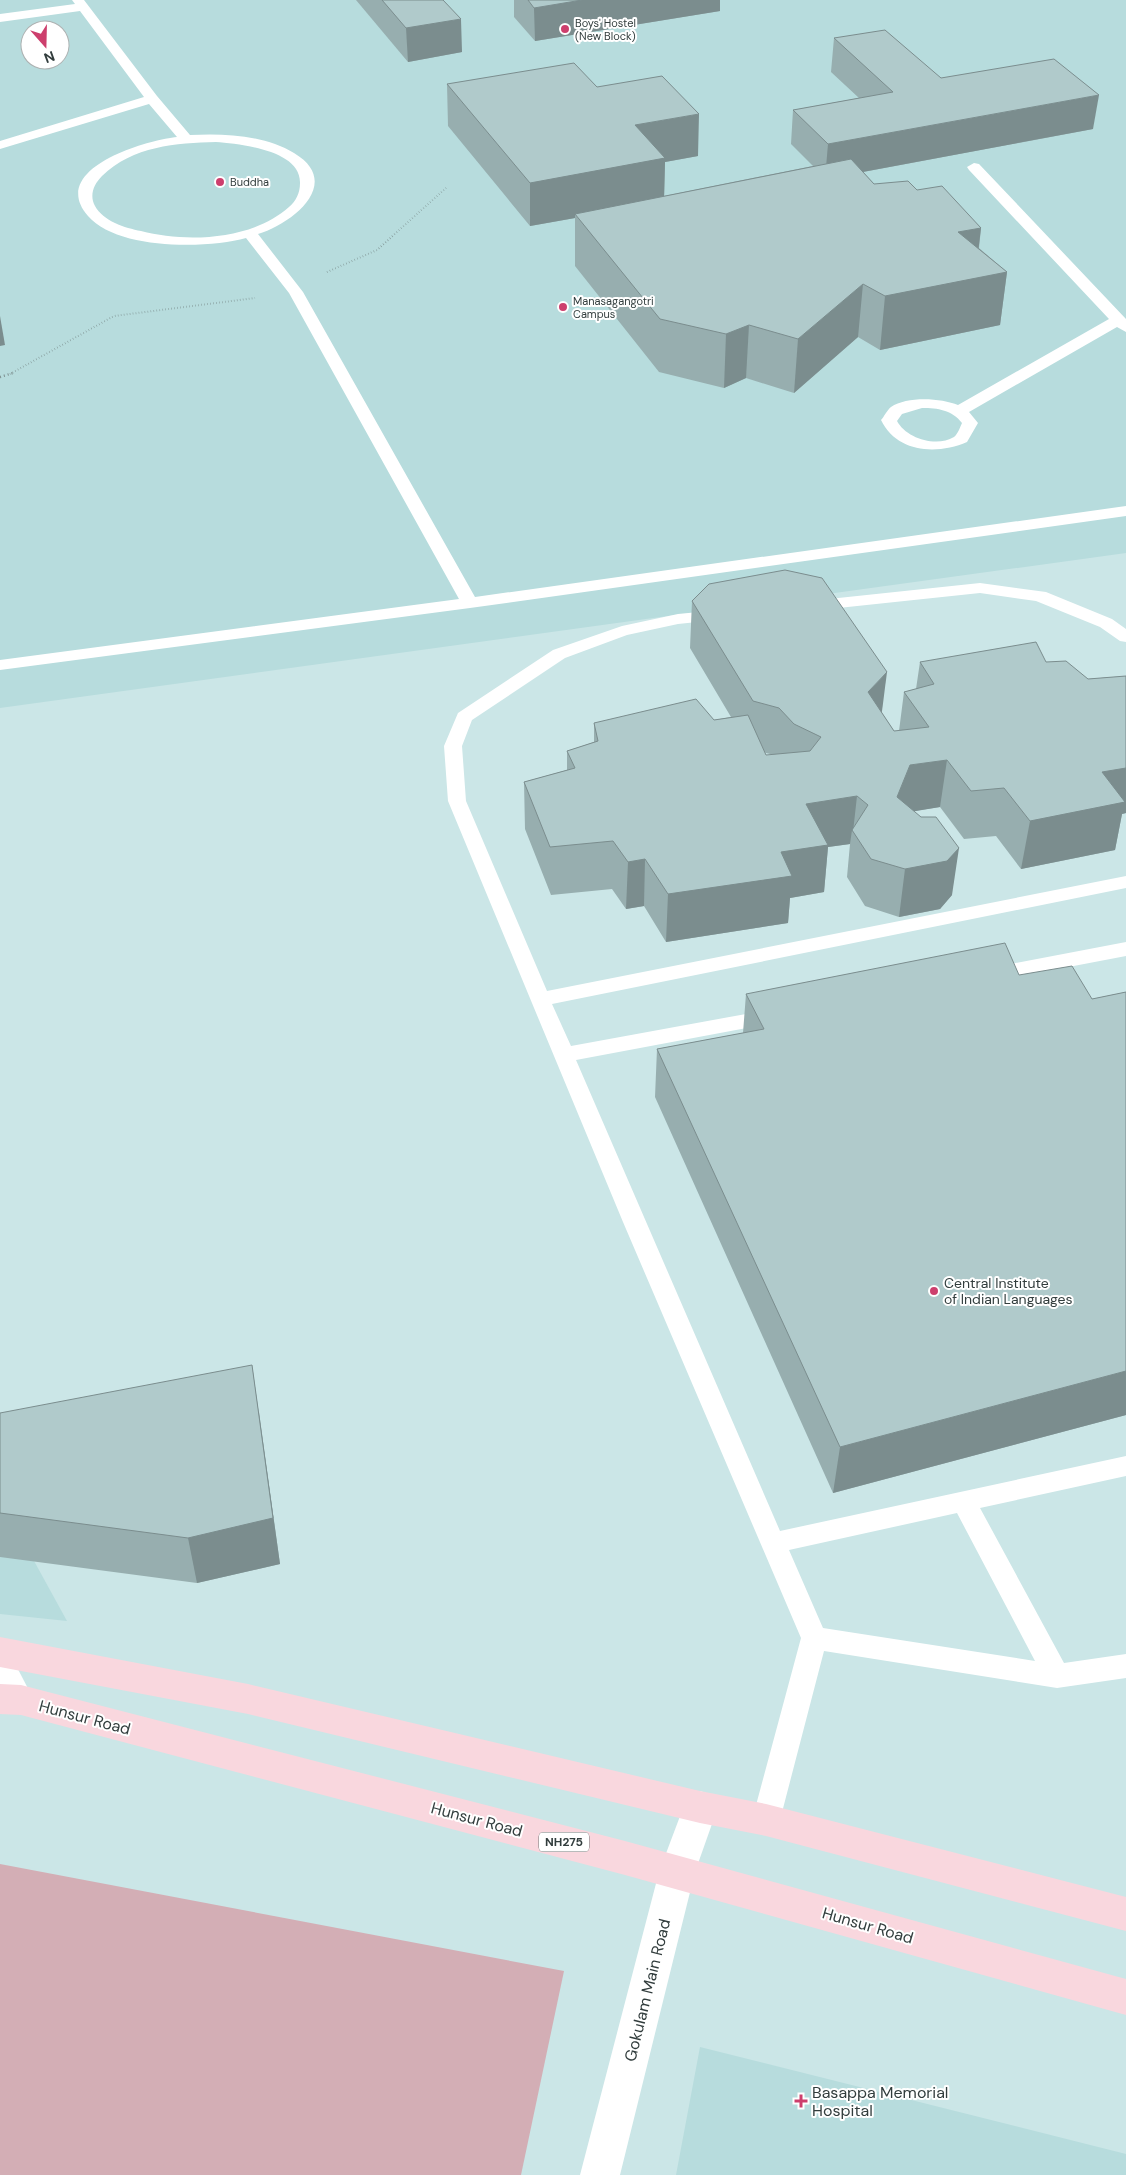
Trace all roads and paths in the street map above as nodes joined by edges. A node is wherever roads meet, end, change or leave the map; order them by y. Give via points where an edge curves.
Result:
1 (80, 3) edge
2 (0, 18) edge
3 (152, 99) junction
4 (186, 139) junction
5 (0, 145) edge
6 (974, 167) dead end
7 (446, 188) dead end
8 (249, 232) junction
9 (296, 292) junction
10 (1122, 324) edge
11 (0, 377) edge
12 (959, 411) junction
13 (1126, 510) edge
14 (470, 603) junction
15 (795, 607) edge
16 (737, 613) edge
17 (1126, 637) edge
18 (0, 665) edge
19 (1126, 882) edge
20 (1126, 949) edge
21 (971, 979) edge
22 (540, 999) junction
23 (796, 1012) edge
24 (564, 1055) junction
25 (1126, 1466) edge
26 (963, 1501) junction
27 (774, 1543) junction
28 (814, 1638) junction
29 (0, 1652) edge
30 (0, 1660) edge
31 (1126, 1666) edge
32 (1057, 1676) junction
33 (10, 1699) edge
34 (700, 1807) junction
35 (766, 1820) junction
36 (677, 1872) junction
37 (1126, 1914) edge
38 (1126, 1997) edge
39 (600, 2175) edge

1 - 2 lane
1 - 3 lane
3 - 4 lane
3 - 5 lane
4 - 8 lane via 216,138 270,147 290,156 304,168 309,182 306,196 294,210
4 - 8 lane via 123,154 101,168 87,183 86,200 94,215 114,228 143,237 178,241 214,239
6 - 10 lane
7 - 9 path via 377,250 326,272
8 - 9 lane
9 - 11 path via 114,316
9 - 14 lane
10 - 12 lane
12 - 12 lane via 970,424 969,430 957,441 946,444 908,441 898,436 889,422 891,414 898,409 921,403 934,403
13 - 14 lane
14 - 18 lane
15 - 17 lane via 980,588 1040,596 1106,622
16 - 22 lane via 678,619 622,631 559,654 464,716 454,746 457,801
19 - 22 lane
20 - 21 lane
22 - 24 lane
23 - 24 lane
24 - 27 lane
25 - 26 lane
26 - 27 lane
26 - 32 lane
27 - 28 lane
28 - 32 lane
28 - 35 lane
29 - 34 main road via 248,1699
30 - 33 lane
31 - 32 lane
33 - 36 main road, Hunsur Road / NH275
34 - 35 main road
34 - 36 street, Gokulam Main Road
35 - 37 main road
36 - 38 main road, Hunsur Road / NH275
36 - 39 street, Gokulam Main Road

